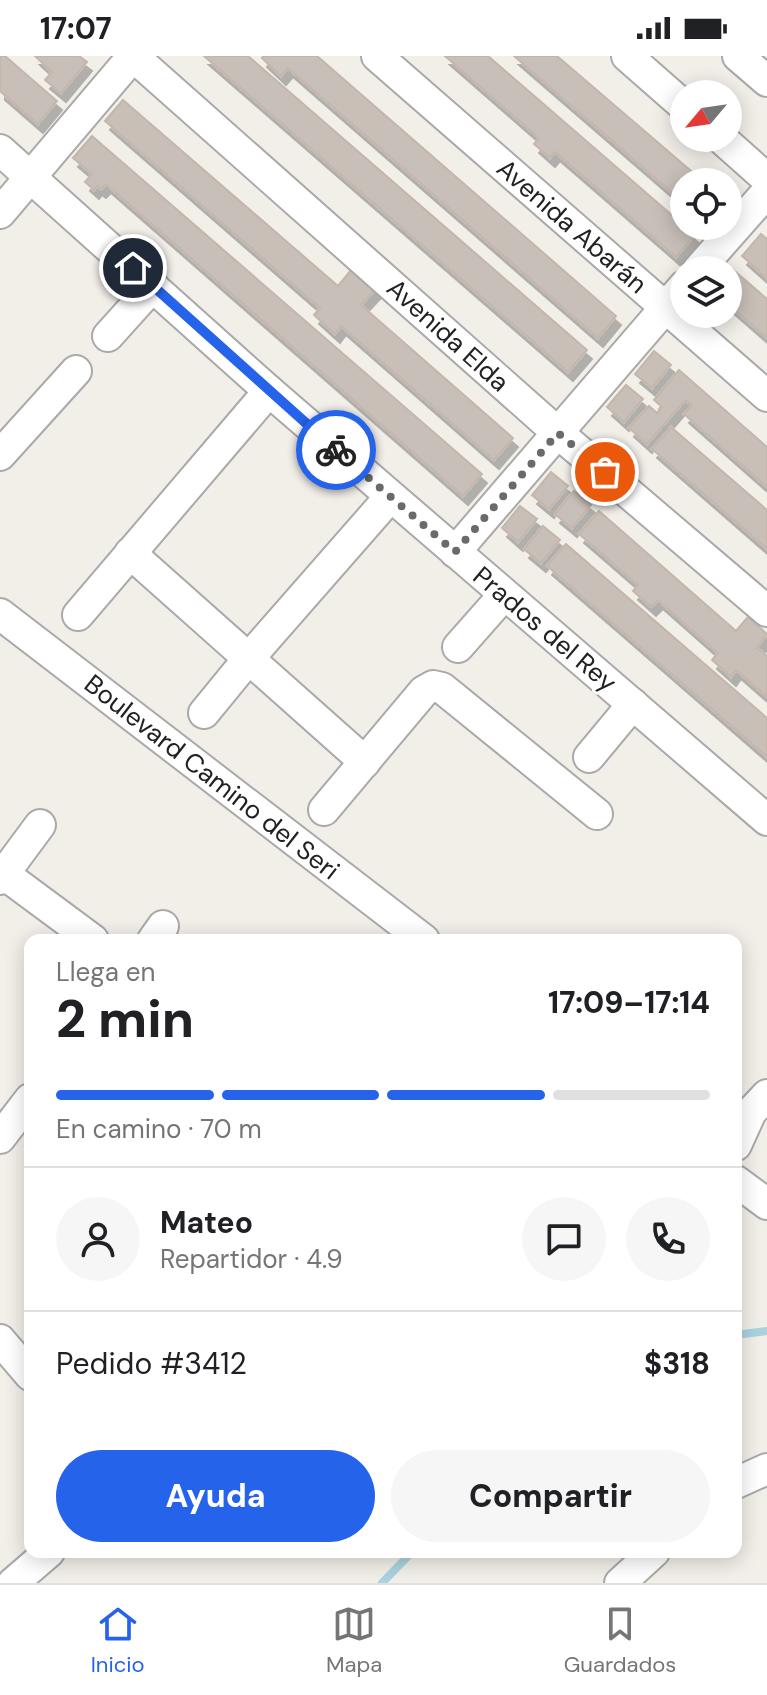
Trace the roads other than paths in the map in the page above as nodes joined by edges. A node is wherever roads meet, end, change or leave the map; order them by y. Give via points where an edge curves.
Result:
1 (133, 56) edge
2 (377, 56) edge
3 (627, 56) edge
4 (738, 56) edge
5 (767, 81) edge
6 (670, 94) edge
7 (0, 150) edge
8 (737, 152) edge
9 (31, 178) junction
10 (767, 179) edge
11 (767, 192) edge
12 (0, 213) edge
13 (710, 256) edge
14 (153, 286) junction
15 (670, 294) edge
16 (670, 302) edge
17 (703, 328) edge
18 (108, 336) dead end
19 (76, 371) dead end
20 (269, 391) junction
21 (767, 396) edge
22 (558, 433) junction
23 (0, 455) edge
24 (390, 497) junction
25 (455, 552) junction
26 (130, 553) junction
27 (504, 595) junction
28 (767, 611) edge
29 (0, 614) edge
30 (78, 615) dead end
31 (458, 647) dead end
32 (249, 658) junction
33 (633, 704) junction
34 (204, 713) dead end
35 (589, 757) dead end
36 (365, 762) junction
37 (324, 810) dead end
38 (597, 814) dead end
39 (767, 820) edge
40 (40, 825) dead end
41 (2, 876) edge
42 (84, 934) edge
43 (416, 934) edge
44 (767, 1095) edge
45 (24, 1107) edge
46 (742, 1132) edge
47 (0, 1138) edge
48 (742, 1185) edge
49 (767, 1204) edge
50 (0, 1340) edge
51 (24, 1363) edge
52 (767, 1469) edge
53 (742, 1480) edge
54 (42, 1558) edge
55 (647, 1558) edge
56 (13, 1583) edge
57 (620, 1583) edge

1 - 9 street
1 - 22 street, Avenida Elda
2 - 15 street, Avenida Abarán
3 - 6 street
4 - 5 street
7 - 9 street, Prados del Rey
8 - 10 street
9 - 12 street
9 - 14 street, Prados del Rey
11 - 13 street
14 - 18 street
14 - 20 street, Prados del Rey
16 - 22 street
17 - 21 street, Avenida Abarán
19 - 23 street
20 - 24 street, Prados del Rey
20 - 26 street
22 - 25 street
22 - 28 street, Avenida Elda
24 - 25 street, Prados del Rey
24 - 32 street
25 - 27 street, Prados del Rey
26 - 30 street
26 - 32 street
27 - 31 street
27 - 33 street, Prados del Rey
29 - 43 street, Boulevard Camino del Seri
32 - 34 street
32 - 36 street
33 - 35 street
33 - 39 street, Prados del Rey
36 - 37 street
36 - 38 street via 424,691 442,688
40 - 41 street
41 - 42 street
44 - 46 street
45 - 47 street
48 - 49 street
50 - 51 street
52 - 53 street
54 - 56 street
55 - 57 street

